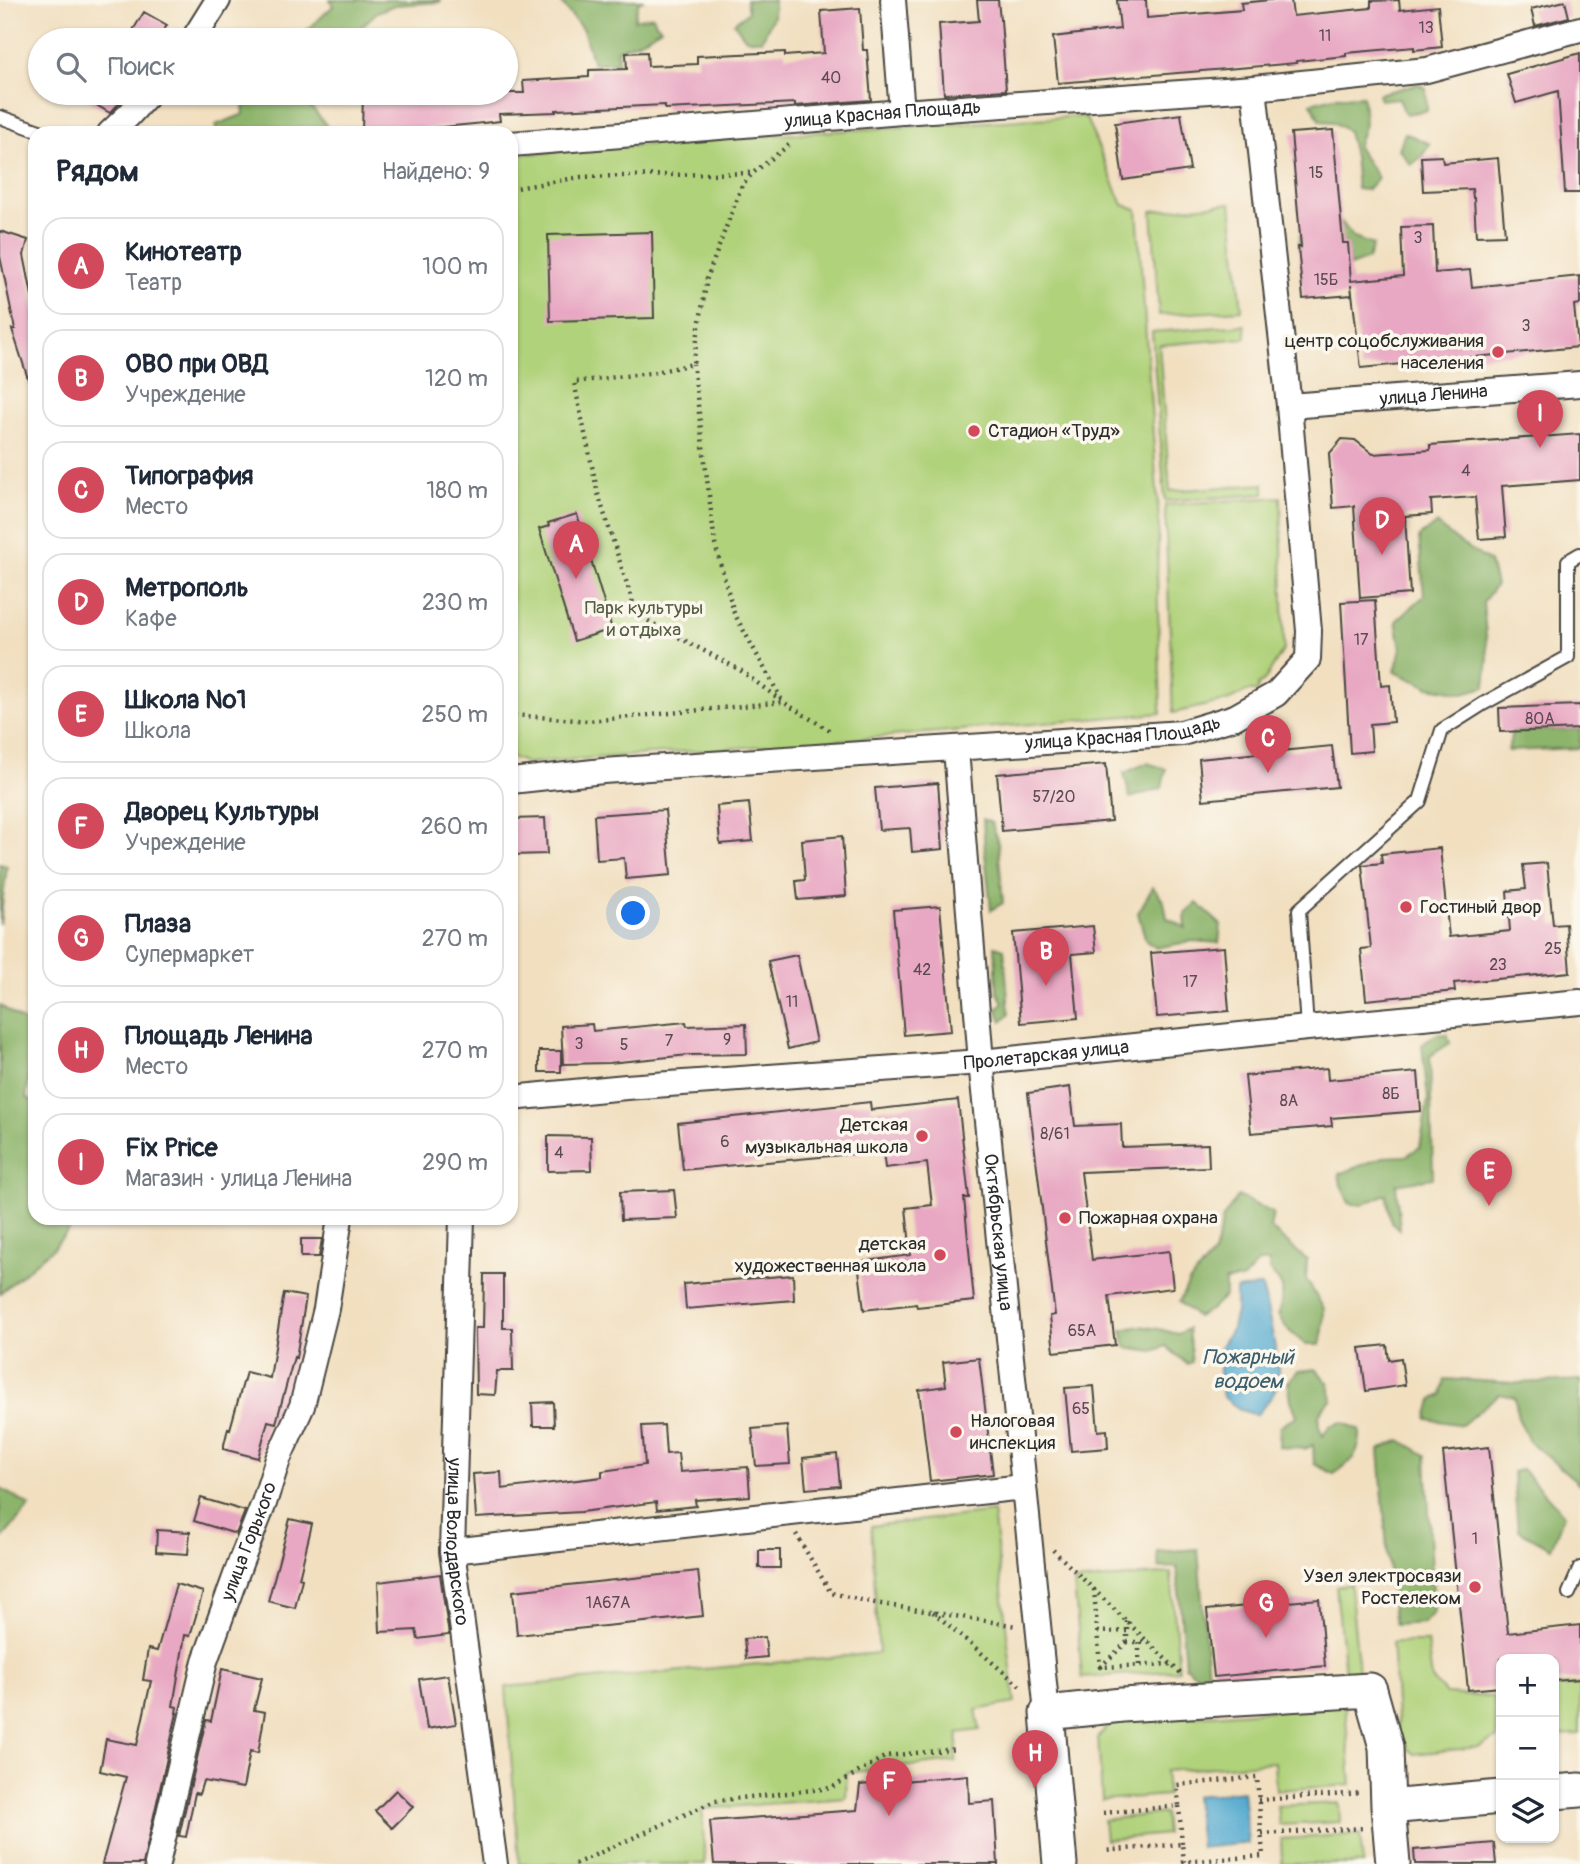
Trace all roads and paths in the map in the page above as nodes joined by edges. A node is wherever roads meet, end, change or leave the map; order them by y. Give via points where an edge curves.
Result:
1 (218, 0) edge
2 (892, 0) edge
3 (200, 28) edge
4 (1580, 29) edge
5 (1254, 88) junction
6 (137, 105) edge
7 (902, 113) junction
8 (0, 117) edge
9 (117, 126) edge
10 (28, 127) edge
11 (793, 141) dead end
12 (518, 143) edge
13 (753, 173) junction
14 (518, 189) edge
15 (693, 364) junction
16 (1580, 384) edge
17 (1289, 406) junction
18 (1580, 554) edge
19 (783, 702) junction
20 (518, 715) edge
21 (834, 733) dead end
22 (956, 749) junction
23 (518, 780) edge
24 (1580, 1002) edge
25 (1307, 1028) junction
26 (981, 1062) junction
27 (518, 1097) edge
28 (339, 1225) edge
29 (461, 1225) edge
30 (1023, 1487) junction
31 (783, 1514) junction
32 (1027, 1525) junction
33 (452, 1551) junction
34 (1580, 1568) edge
35 (1094, 1588) junction
36 (1569, 1593) dead end
37 (933, 1611) junction
38 (1127, 1620) junction
39 (1038, 1630) junction
40 (1127, 1631) junction
41 (1097, 1632) junction
42 (1127, 1642) junction
43 (1139, 1642) junction
44 (1149, 1642) junction
45 (1172, 1664) junction
46 (1139, 1665) junction
47 (1100, 1667) junction
48 (1204, 1700) junction
49 (1046, 1711) junction
50 (957, 1749) dead end
51 (1580, 1790) edge
52 (1559, 1792) edge
53 (1496, 1797) edge
54 (1258, 1800) junction
55 (1179, 1806) junction
56 (1388, 1808) junction
57 (1102, 1813) dead end
58 (1262, 1834) junction
59 (1182, 1844) junction
60 (1104, 1851) dead end
61 (157, 1864) edge
62 (495, 1864) edge
63 (575, 1864) edge
64 (1060, 1864) edge
65 (1393, 1864) edge

1 - 3 street
2 - 7 street
4 - 5 street, улица Красная Площадь via 1427,70
5 - 7 street, улица Красная Площадь
5 - 17 street, улица Красная Площадь
6 - 9 street
7 - 12 street, улица Красная Площадь
8 - 10 lane
11 - 13 path
13 - 14 path via 581,177
13 - 15 path via 742,185 707,278
15 - 19 path via 715,544 734,613
15 - 19 path via 574,382 598,494 637,615 740,670
16 - 17 street, улица Ленина
17 - 22 street, улица Красная Площадь via 1308,659 1276,694 1235,717 1182,733
18 - 25 lane via 1568,561 1568,657 1442,730 1420,800 1299,910
19 - 20 path via 589,721
19 - 21 path
22 - 23 street, улица Красная Площадь
22 - 26 street, Октябрьская улица
24 - 25 street, Пролетарская улица
25 - 26 street, Пролетарская улица
26 - 27 street, Пролетарская улица
26 - 30 street, Октябрьская улица
28 - 61 street, улица Горького via 326,1309 302,1406 278,1458 205,1661
29 - 33 street, улица Володарского
30 - 31 street
30 - 32 street, Октябрьская улица
31 - 33 street
31 - 37 path via 831,1593
32 - 35 path
32 - 39 street, Октябрьская улица
33 - 62 street, улица Володарского
34 - 36 lane
35 - 38 path
35 - 41 path
37 - 39 path
37 - 49 path
38 - 40 path
38 - 44 path
39 - 49 street, Октябрьская улица
40 - 41 path
40 - 42 path
41 - 47 path
42 - 43 path
42 - 47 path
43 - 44 path
43 - 46 path
44 - 45 path
45 - 46 path
45 - 48 path
46 - 47 path
48 - 49 street
48 - 56 street via 1370,1690 1386,1747
49 - 64 street
50 - 63 path via 886,1756 831,1788 715,1801
51 - 52 street
53 - 56 street
54 - 55 path via 1257,1777 1177,1784
54 - 56 path
54 - 58 path
55 - 57 path
55 - 59 path
56 - 58 path
56 - 65 street
58 - 59 path via 1263,1856 1184,1862
59 - 60 path

